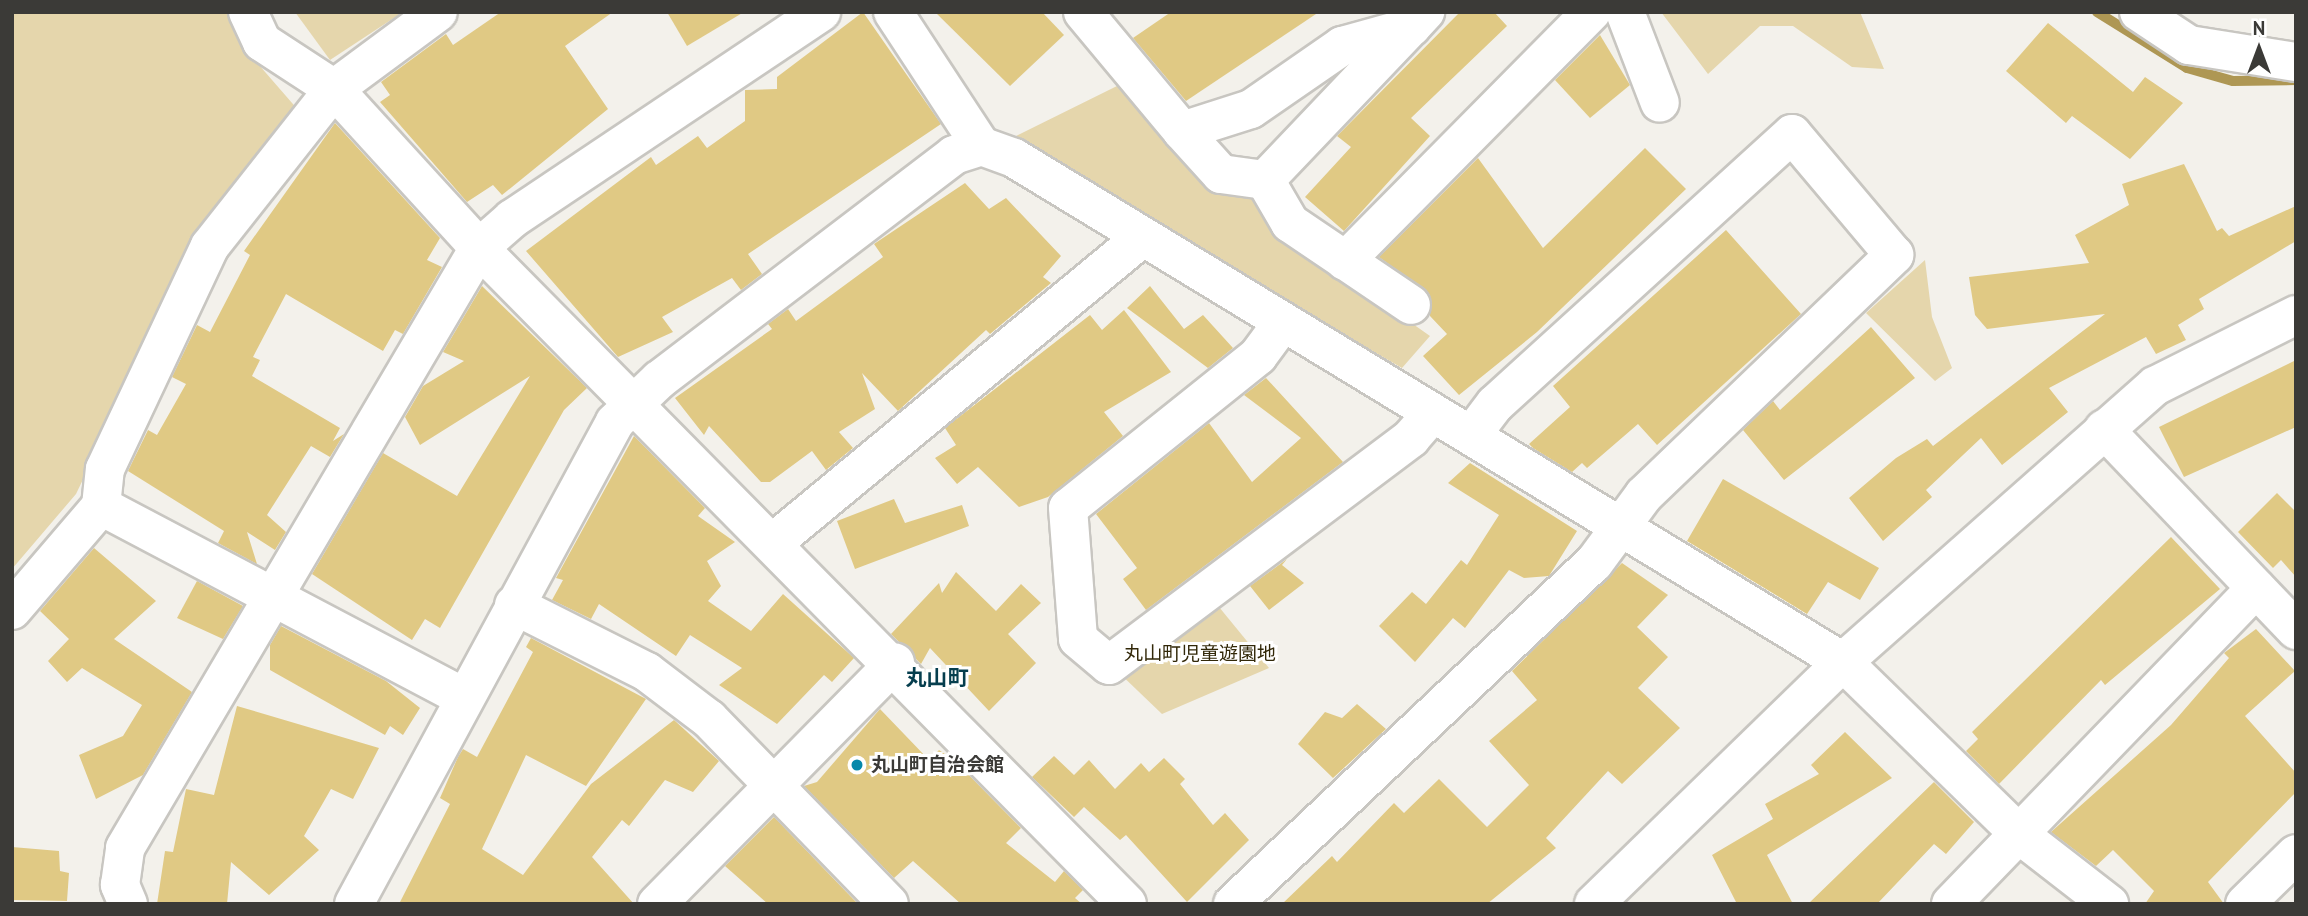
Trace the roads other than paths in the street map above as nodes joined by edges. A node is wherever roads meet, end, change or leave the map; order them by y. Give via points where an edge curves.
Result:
1 (248, 12) edge
2 (438, 12) edge
3 (821, 12) edge
4 (892, 12) edge
5 (1083, 12) edge
6 (1591, 12) edge
7 (1625, 12) edge
8 (2139, 12) edge
9 (1418, 20) edge
10 (2296, 62) edge
11 (334, 89) junction
12 (1660, 103) dead end
13 (1182, 131) junction
14 (981, 146) junction
15 (1265, 180) junction
16 (1140, 239) junction
17 (479, 248) junction
18 (1345, 261) junction
19 (1411, 305) dead end
20 (2296, 315) edge
21 (1283, 322) junction
22 (635, 401) junction
23 (1433, 413) junction
24 (2104, 429) junction
25 (1472, 435) junction
26 (101, 506) junction
27 (1618, 530) junction
28 (774, 542) junction
29 (2256, 588) junction
30 (272, 594) junction
31 (514, 605) junction
32 (12, 610) edge
33 (2296, 630) edge
34 (1843, 662) junction
35 (895, 663) junction
36 (461, 696) junction
37 (773, 784) junction
38 (2020, 835) junction
39 (2296, 854) edge
40 (128, 904) edge
41 (354, 904) edge
42 (657, 904) edge
43 (889, 904) edge
44 (1127, 904) edge
45 (1233, 904) edge
46 (1594, 904) edge
47 (1951, 904) edge
48 (2109, 904) edge
49 (2245, 904) edge

1 - 11 street via 262,42
2 - 11 street
3 - 17 street via 512,219
4 - 14 street
5 - 13 street
6 - 18 street
7 - 12 street
8 - 10 street via 2189,45
9 - 13 street via 1342,46 1251,109
9 - 15 street
11 - 17 street
11 - 26 street via 209,246 104,469
13 - 15 street via 1221,174
14 - 16 street via 1014,158
14 - 22 street via 954,155
15 - 18 street via 1290,223
16 - 21 street
16 - 28 street
17 - 22 street
17 - 30 street
18 - 19 street
20 - 24 street via 2155,386
21 - 23 street
21 - 23 street via 1258,356 1068,508 1078,639 1109,665 1411,438
22 - 28 street
22 - 31 street via 615,422
23 - 25 street
24 - 29 street
24 - 34 street
25 - 27 street
25 - 27 street via 1495,404 1792,134 1894,255 1644,495
26 - 30 street
26 - 32 street
27 - 34 street
27 - 45 street via 1594,563
28 - 35 street
29 - 33 street
29 - 38 street
30 - 36 street
30 - 40 street via 125,848 120,885
31 - 36 street
31 - 37 street via 647,672 709,719
34 - 38 street
34 - 46 street
35 - 37 street
35 - 44 street
36 - 41 street
37 - 42 street
37 - 43 street
38 - 47 street
38 - 48 street
39 - 49 street

